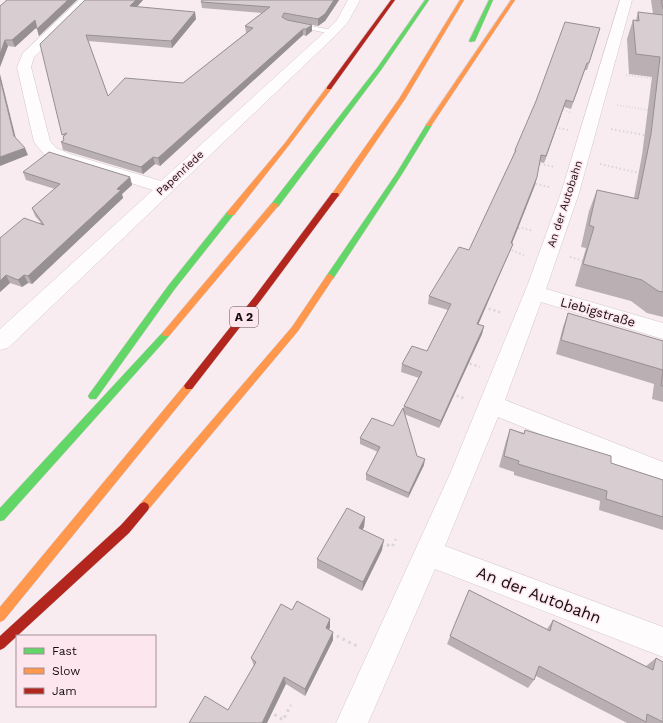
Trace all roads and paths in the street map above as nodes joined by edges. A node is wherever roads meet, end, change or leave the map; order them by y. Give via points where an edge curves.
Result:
1 (86, 0) edge
2 (354, 0) edge
3 (393, 0) edge
4 (427, 0) edge
5 (462, 0) edge
6 (491, 0) edge
7 (626, 0) edge
8 (512, 2) edge
9 (288, 23) edge
10 (332, 32) junction
11 (620, 75) dead end
12 (656, 79) edge
13 (611, 104) dead end
14 (440, 107) junction
15 (556, 107) edge
16 (648, 110) dead end
17 (572, 114) dead end
18 (551, 126) edge
19 (609, 129) dead end
20 (573, 131) dead end
21 (644, 135) dead end
22 (534, 162) edge
23 (595, 163) dead end
24 (561, 168) dead end
25 (639, 173) dead end
26 (526, 181) edge
27 (165, 188) junction
28 (554, 188) dead end
29 (512, 226) edge
30 (538, 232) dead end
31 (502, 247) edge
32 (529, 257) dead end
33 (567, 257) dead end
34 (588, 262) edge
35 (534, 293) junction
36 (483, 307) edge
37 (506, 314) dead end
38 (663, 331) edge
39 (0, 342) edge
40 (449, 393) edge
41 (89, 402) dead end
42 (480, 402) junction
43 (80, 415) dead end
44 (663, 473) edge
45 (29, 485) junction
46 (0, 516) edge
47 (396, 539) dead end
48 (380, 541) edge
49 (428, 553) junction
50 (0, 616) edge
51 (329, 632) edge
52 (656, 640) edge
53 (0, 644) edge
54 (359, 647) dead end
55 (291, 705) dead end
56 (267, 710) edge
57 (356, 721) edge

1 - 27 street via 41,41 28,56 24,68 42,142 50,151 64,157
2 - 10 street, Papenriede via 342,22
3 - 41 highway via 287,144 171,288
4 - 45 highway via 392,53 327,141 203,292
5 - 50 highway, A 2 via 402,99 247,313
6 - 14 highway
7 - 35 street, An der Autobahn via 564,211
8 - 14 highway
9 - 10 lane
10 - 27 street, Papenriede
11 - 12 path
13 - 16 path
14 - 53 highway via 399,174 295,329 125,529
15 - 17 path via 566,109
18 - 20 path
19 - 21 path
22 - 24 path
23 - 25 path
26 - 28 path
27 - 39 street, Papenriede
29 - 30 path via 515,230 522,228
31 - 32 path
33 - 34 path
35 - 38 street, Liebigstraße
35 - 42 street, An der Autobahn
36 - 37 path
40 - 42 path
42 - 44 street
42 - 49 street, An der Autobahn
43 - 45 highway
45 - 46 highway
47 - 48 path via 392,547
49 - 52 street, An der Autobahn
49 - 57 street, An der Autobahn
51 - 54 path
55 - 56 path via 283,720

